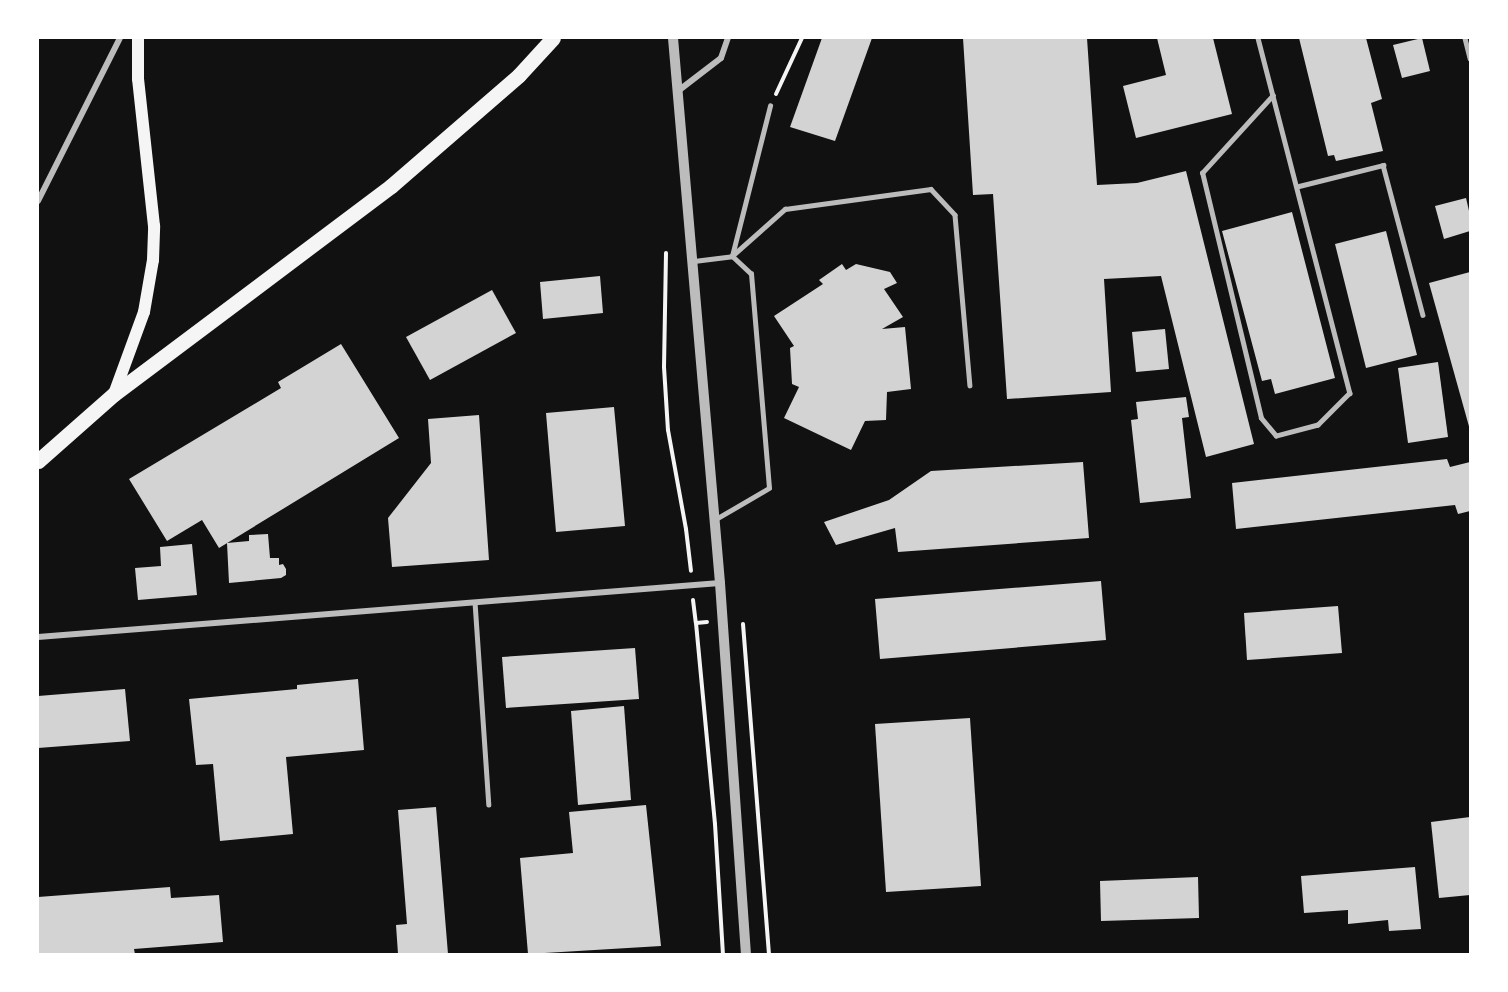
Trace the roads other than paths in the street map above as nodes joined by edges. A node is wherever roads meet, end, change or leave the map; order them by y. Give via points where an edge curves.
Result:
1 (120, 38) edge
2 (138, 38) edge
3 (553, 38) edge
4 (673, 38) edge
5 (728, 38) edge
6 (1258, 38) edge
7 (1465, 38) edge
8 (1470, 58) edge
9 (678, 91) junction
10 (1273, 95) junction
11 (770, 106) road end
12 (1299, 186) junction
13 (38, 201) edge
14 (732, 256) junction
15 (694, 261) junction
16 (1423, 315) dead end
17 (970, 385) dead end
18 (114, 394) junction
19 (38, 461) edge
20 (714, 520) junction
21 (720, 584) junction
22 (475, 602) junction
23 (38, 637) edge
24 (489, 805) dead end
25 (746, 954) edge

1 - 13 street
2 - 18 main road via 138,79 154,226 153,260 144,312
3 - 18 main road via 519,75 391,186
4 - 9 street
5 - 9 street via 721,58
6 - 10 lane
7 - 8 lane
9 - 15 street
10 - 12 lane
10 - 12 lane via 1202,173 1261,418 1276,436 1318,425 1350,393
11 - 14 lane
12 - 16 lane via 1383,165
14 - 15 lane
14 - 17 lane via 785,209 931,189 955,215
14 - 20 lane via 751,274 769,488
15 - 20 street
18 - 19 main road
20 - 21 street
21 - 22 street
21 - 25 street
22 - 23 street
22 - 24 lane

